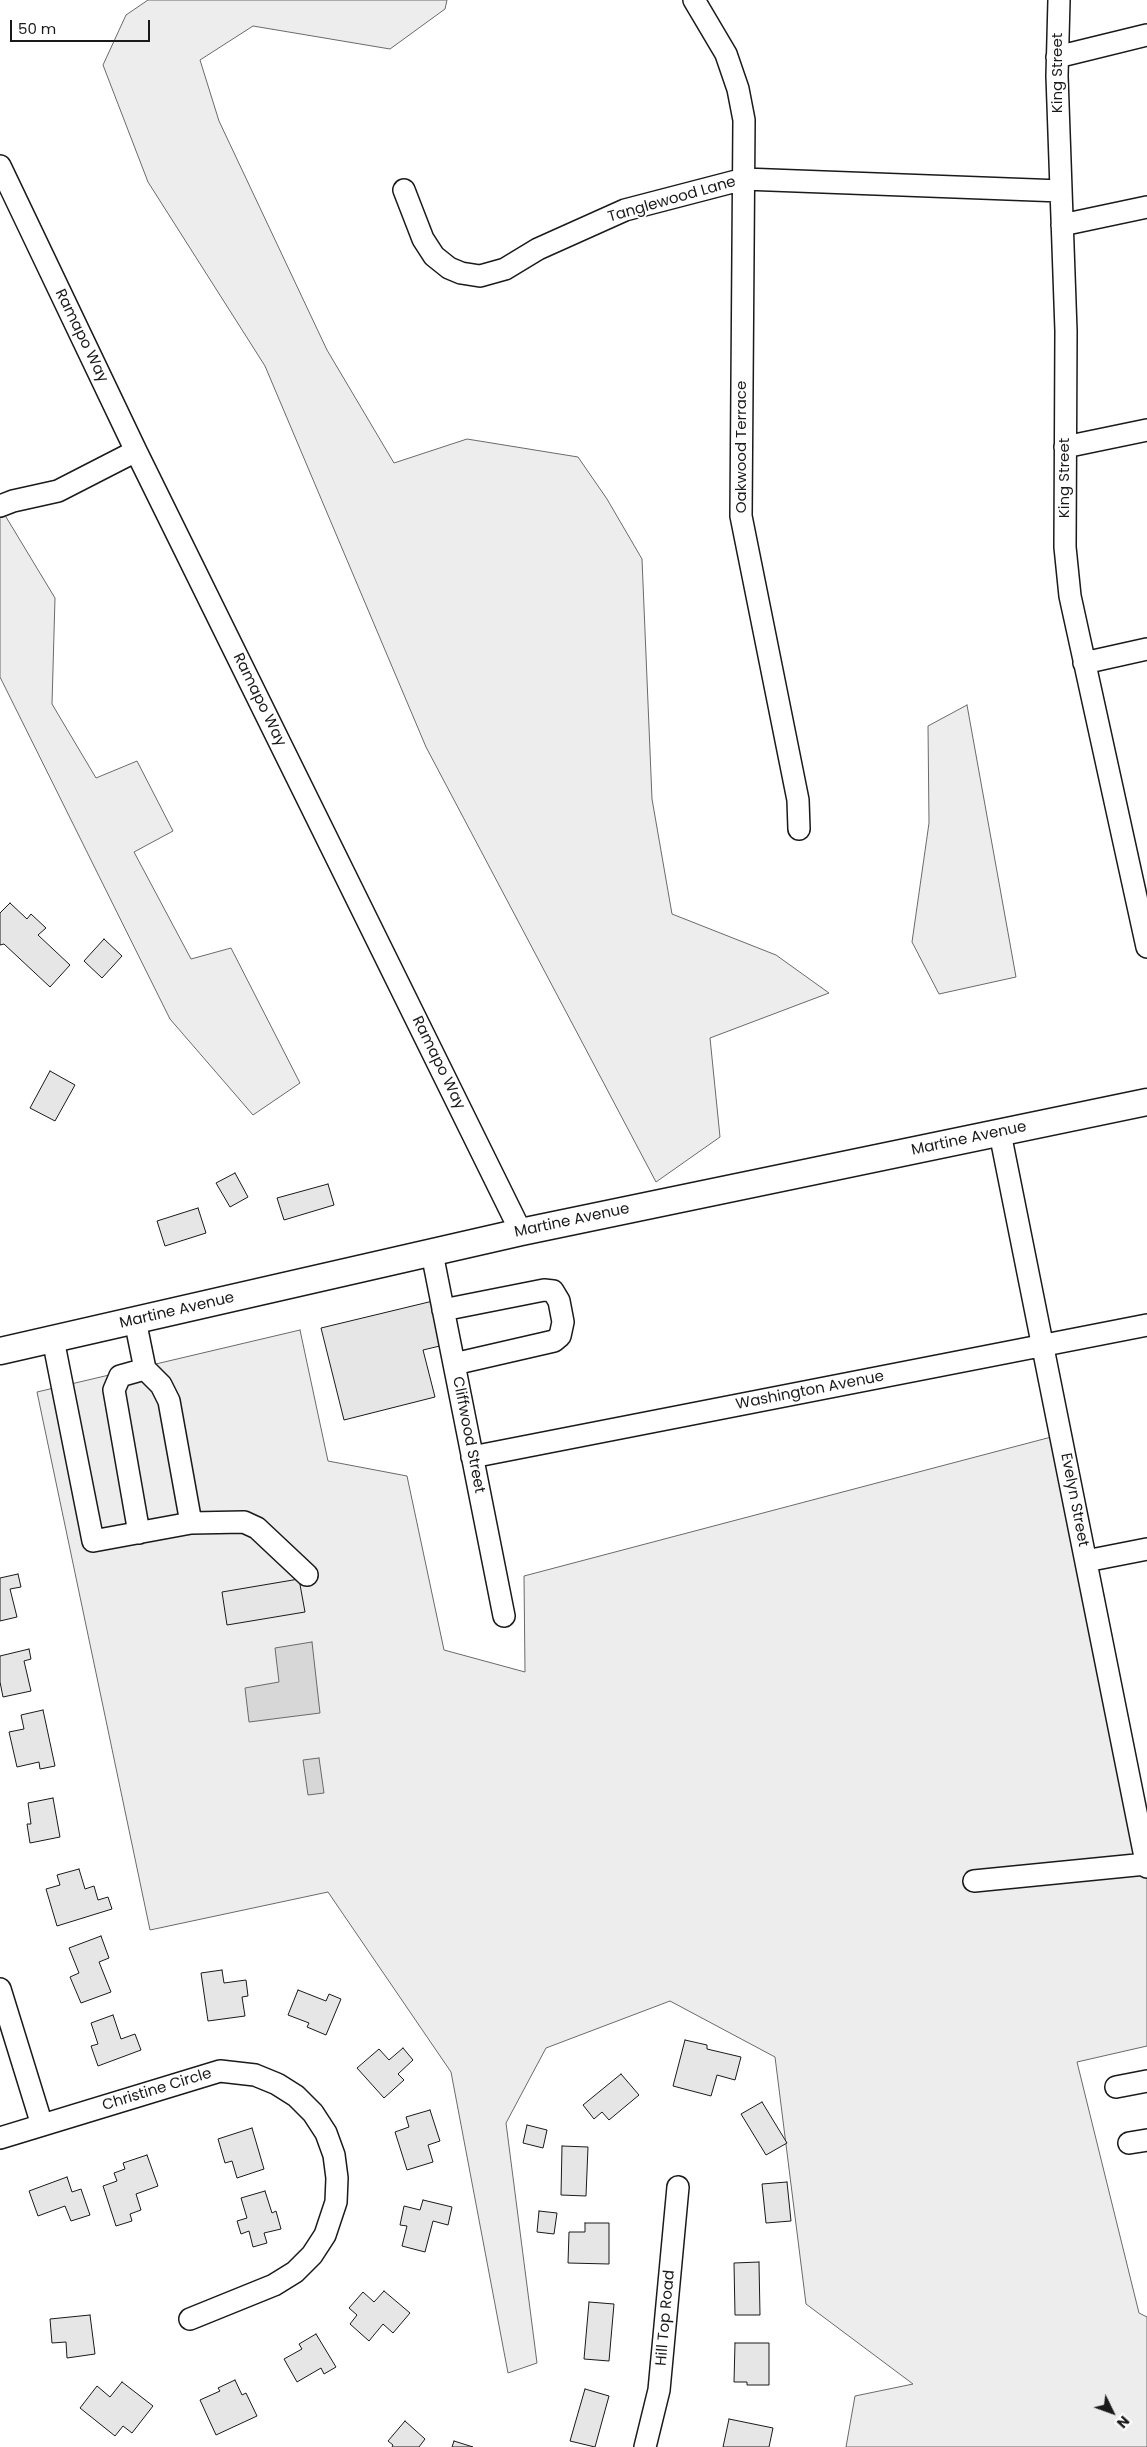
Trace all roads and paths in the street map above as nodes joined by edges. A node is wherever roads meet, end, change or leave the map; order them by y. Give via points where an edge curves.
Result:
1 (694, 0) edge
2 (1059, 0) edge
3 (1147, 35) edge
4 (1057, 57) junction
5 (0, 166) edge
6 (744, 180) junction
7 (404, 190) dead end
8 (1061, 191) junction
9 (1147, 207) edge
10 (1062, 224) junction
11 (1147, 430) edge
12 (1065, 447) junction
13 (136, 451) junction
14 (0, 506) edge
15 (1147, 649) edge
16 (1084, 663) junction
17 (799, 829) dead end
18 (1139, 875) edge
19 (1147, 947) edge
20 (1147, 1102) edge
21 (1000, 1133) junction
22 (521, 1232) junction
23 (432, 1253) junction
24 (443, 1310) junction
25 (135, 1320) junction
26 (1147, 1325) edge
27 (53, 1339) junction
28 (1043, 1345) junction
29 (0, 1351) edge
30 (454, 1364) junction
31 (145, 1369) junction
32 (472, 1457) junction
33 (191, 1523) junction
34 (139, 1533) junction
35 (1147, 1550) edge
36 (1086, 1561) junction
37 (307, 1575) dead end
38 (504, 1616) dead end
39 (1139, 1781) edge
40 (1147, 1866) edge
41 (974, 1881) dead end
42 (0, 1989) edge
43 (1147, 2081) edge
44 (1116, 2087) dead end
45 (42, 2125) junction
46 (0, 2138) edge
47 (678, 2187) dead end
48 (190, 2318) dead end
49 (645, 2447) edge

1 - 6 street via 726,54 738,89 744,120
2 - 4 street, King Street
3 - 4 street
4 - 8 street, King Street
5 - 13 street, Ramapo Way
6 - 7 street, Tanglewood Lane via 625,210 538,249 504,269 480,276 449,268 434,256 423,239
6 - 8 street, Tanglewood Lane
6 - 17 street, Oakwood Terrace via 741,516 798,800
8 - 10 street, King Street
9 - 10 street
10 - 12 street, King Street via 1066,331
11 - 12 street
12 - 16 street, King Street via 1066,557 1070,596
13 - 14 street via 58,491
13 - 22 street, Ramapo Way
15 - 16 street
16 - 18 street, King Street
18 - 19 street, King Street
20 - 21 main road, Martine Avenue
21 - 22 main road, Martine Avenue
21 - 28 street, Evelyn Street
22 - 23 main road, Martine Avenue
23 - 24 street, Cliffwood Street
23 - 25 main road, Martine Avenue
24 - 30 street, Cliffwood Street
24 - 30 street via 544,1290 553,1292 559,1302 563,1322 560,1336 554,1341
25 - 27 main road, Martine Avenue
25 - 31 street
26 - 28 street, Washington Avenue
27 - 29 main road, Martine Avenue
27 - 34 street via 93,1541
28 - 32 street, Washington Avenue
28 - 36 street, Evelyn Street
30 - 32 street, Cliffwood Street
31 - 33 street via 161,1385 169,1401
31 - 34 street via 120,1376 114,1390
32 - 38 street, Cliffwood Street
33 - 34 street
33 - 37 street via 244,1522 251,1525
35 - 36 street
36 - 39 street, Evelyn Street
39 - 40 street, Evelyn Street
40 - 41 street
42 - 45 street
43 - 44 street
45 - 46 street, Christine Circle
45 - 48 street, Christine Circle via 220,2071 255,2075 277,2084 296,2096 313,2113 326,2133 337,2178 334,2214 325,2235 295,2272 274,2285
47 - 49 street, Hill Top Road via 659,2390

